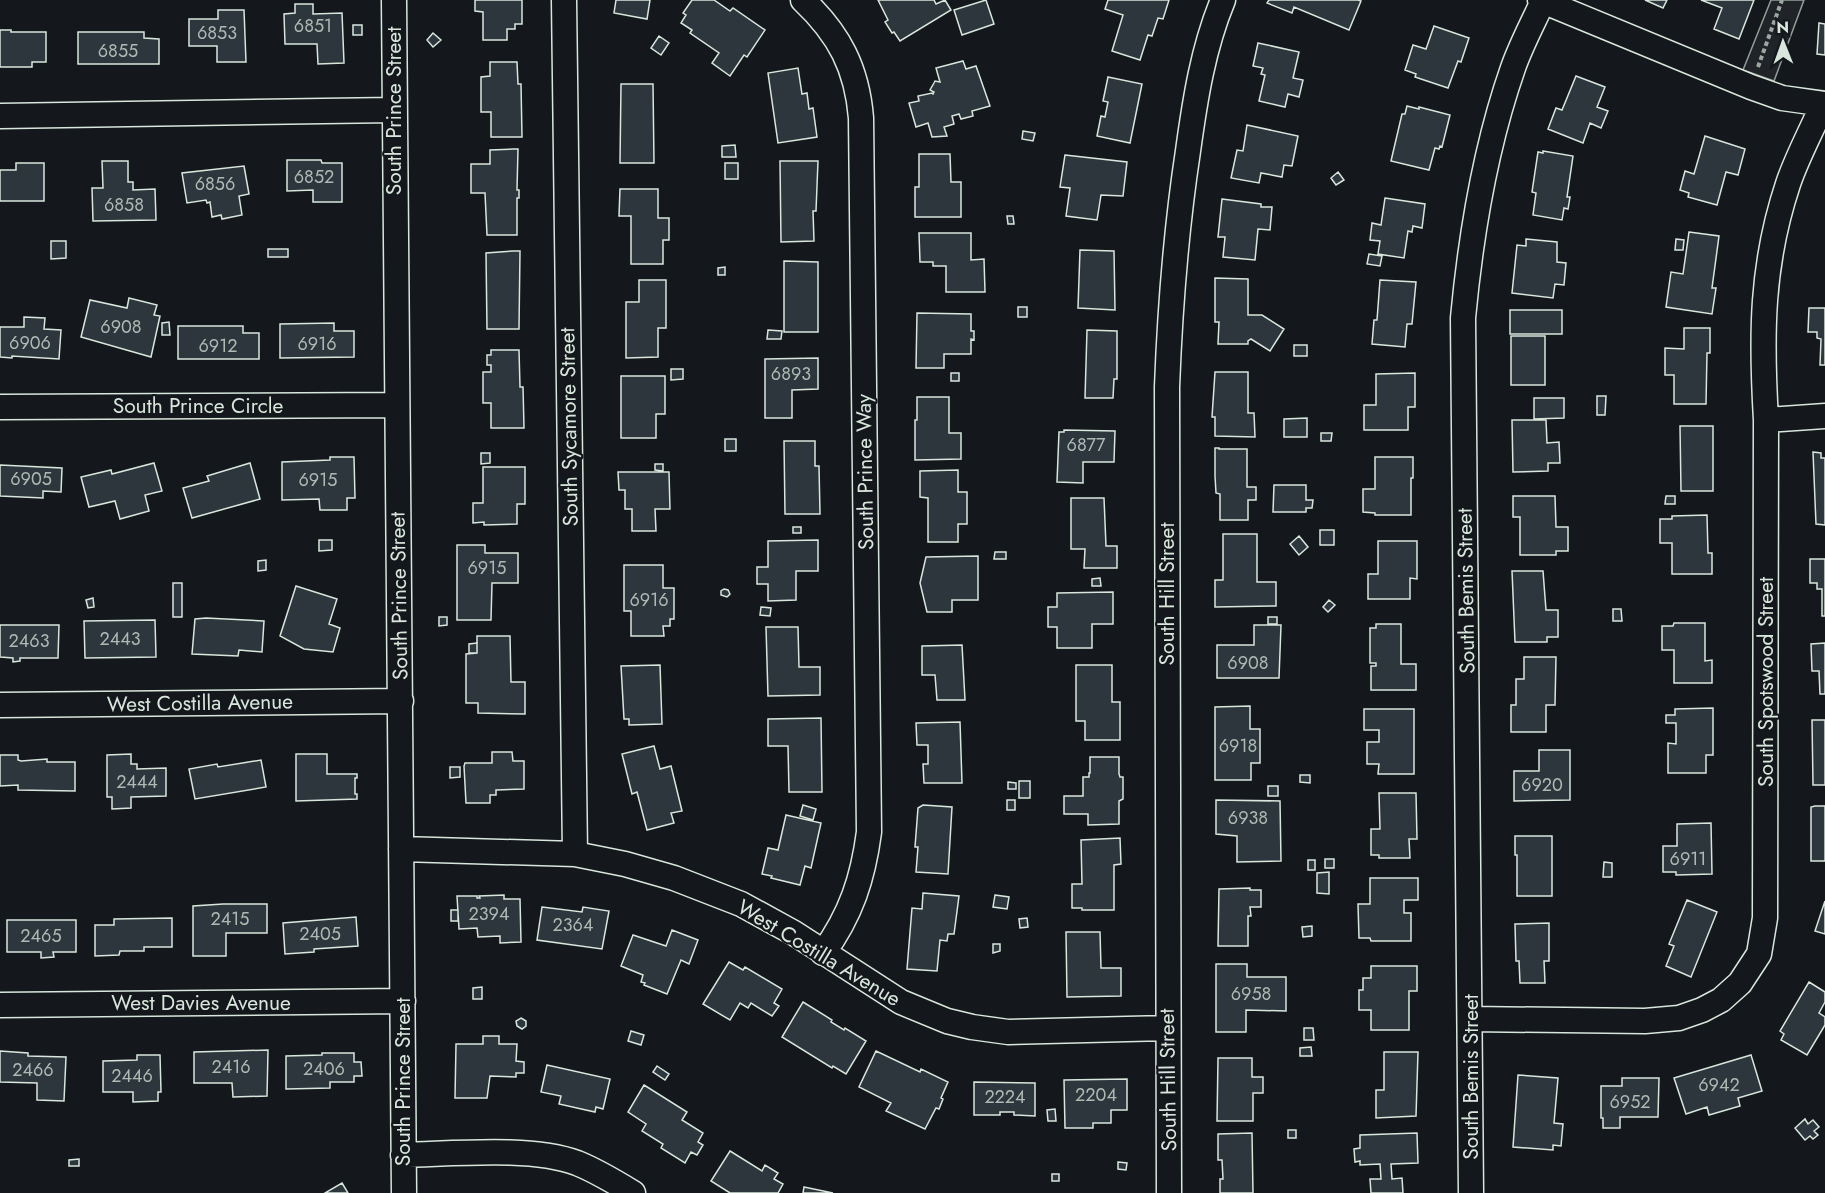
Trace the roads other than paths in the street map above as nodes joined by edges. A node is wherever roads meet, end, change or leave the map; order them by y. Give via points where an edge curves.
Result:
1 (394, 0) edge
2 (564, 0) edge
3 (803, 0) edge
4 (1223, 0) edge
5 (1542, 1) edge
6 (1824, 104) edge
7 (393, 110) junction
8 (0, 116) edge
9 (396, 405) junction
10 (0, 407) edge
11 (1825, 416) edge
12 (1766, 420) junction
13 (401, 701) junction
14 (0, 705) edge
15 (401, 849) junction
16 (575, 855) junction
17 (824, 953) junction
18 (403, 1001) junction
19 (0, 1005) edge
20 (1470, 1019) junction
21 (1167, 1028) junction
22 (403, 1155) junction
23 (404, 1193) edge
24 (633, 1193) edge
25 (1169, 1193) edge
26 (1471, 1193) edge

1 - 7 street, South Prince Street
2 - 16 street, South Sycamore Street
3 - 17 street, South Prince Way via 822,18 849,62 861,118 869,832 855,896
4 - 21 street, South Hill Street via 1200,74 1178,215 1170,299
5 - 6 street via 1751,87 1782,98
5 - 20 street, South Bemis Street via 1514,66 1498,119 1469,253 1463,318
6 - 12 street, South Spotswood Street via 1788,183 1771,250 1764,296
7 - 8 street
7 - 9 street, South Prince Street
9 - 10 street, South Prince Circle
9 - 13 street, South Prince Street
11 - 12 street
12 - 20 street, South Spotswood Street via 1765,918 1759,954 1740,983 1721,1000 1678,1018
13 - 14 street, West Costilla Avenue
13 - 15 street, South Prince Street
15 - 16 street, West Costilla Avenue
15 - 18 street, South Prince Street
16 - 17 street, West Costilla Avenue via 674,878 741,904
17 - 21 street, West Costilla Avenue via 901,1002 947,1022 1008,1032
18 - 19 street, West Davies Avenue
18 - 22 street, South Prince Street
20 - 26 street, South Bemis Street
21 - 25 street, South Hill Street
22 - 23 street, South Prince Street
22 - 24 street via 546,1156 575,1162

